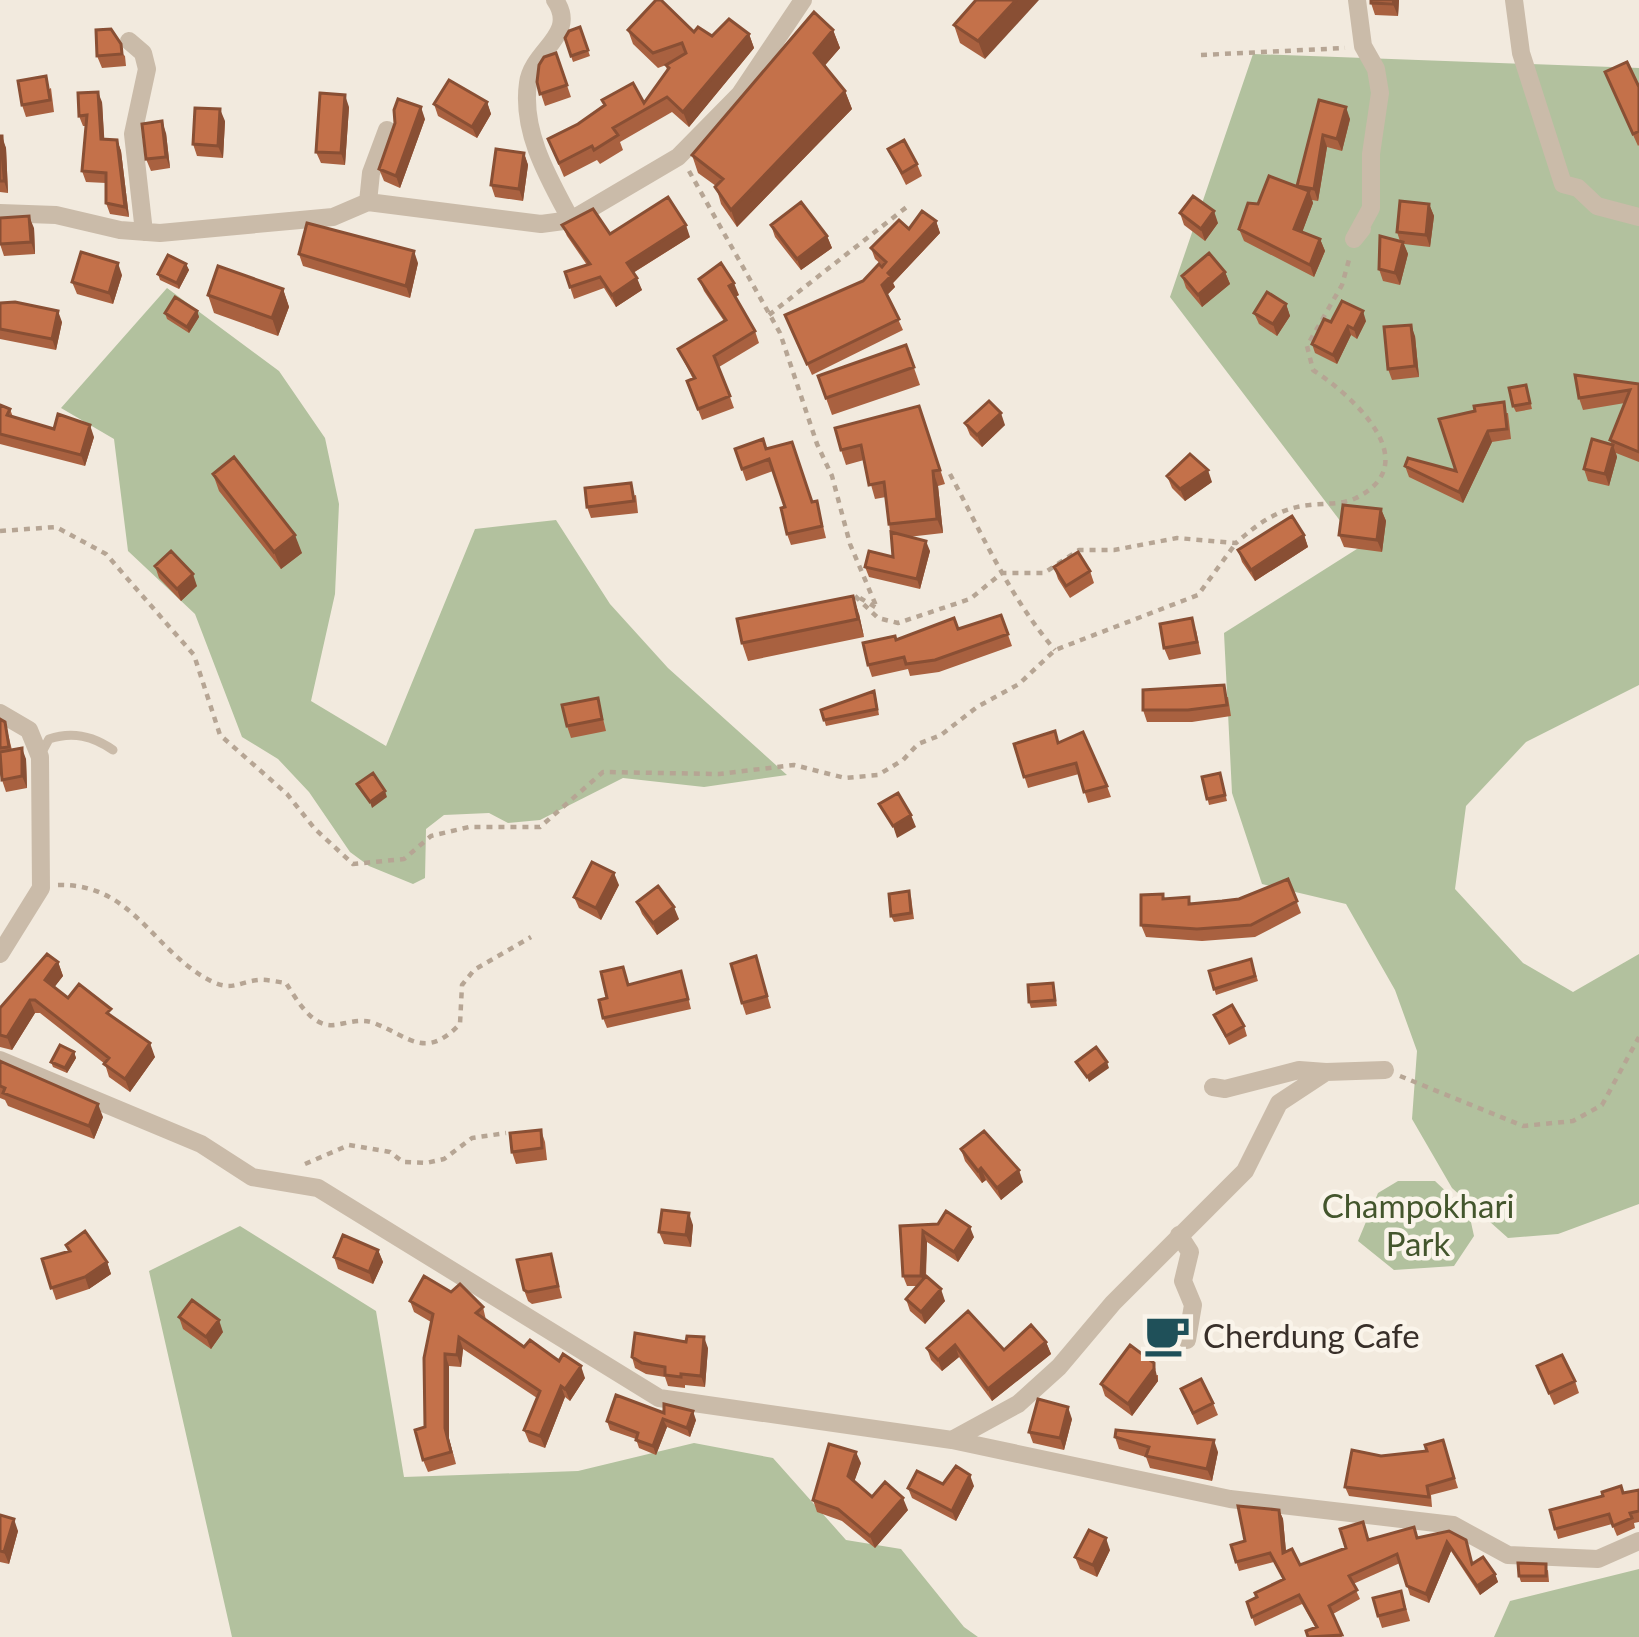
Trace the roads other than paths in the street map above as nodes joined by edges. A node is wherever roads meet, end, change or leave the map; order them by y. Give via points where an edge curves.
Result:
1 (555, 0) edge
2 (802, 0) edge
3 (1357, 0) edge
4 (1514, 0) edge
5 (129, 40) dead end
6 (387, 130) edge
7 (368, 202) junction
8 (0, 213) edge
9 (1639, 217) edge
10 (571, 220) junction
11 (1362, 229) road end
12 (144, 232) junction
13 (0, 713) edge
14 (113, 751) dead end
15 (40, 757) junction
16 (0, 954) edge
17 (0, 1060) edge
18 (1385, 1070) road end
19 (1326, 1072) junction
20 (1213, 1087) dead end
21 (1179, 1235) junction
22 (1187, 1340) dead end
23 (952, 1440) junction
24 (1639, 1541) edge

1 - 10 street via 563,26 536,59 528,111 536,148
2 - 10 street via 740,94 678,157
3 - 11 street via 1380,92 1372,208 1354,239
4 - 9 street via 1521,53 1563,184 1598,206
5 - 12 street via 147,69 133,134
6 - 7 street
7 - 10 street via 541,224
7 - 12 street via 333,217
8 - 12 street
13 - 15 street via 28,730
14 - 15 lane via 68,733 49,739
15 - 16 street via 41,888
17 - 23 street via 201,1144 252,1177 318,1188 659,1398
18 - 19 street
19 - 20 street
19 - 21 street via 1279,1103 1245,1171
21 - 22 street via 1190,1252 1183,1281 1193,1305
21 - 23 street via 1036,1389
23 - 24 street via 1230,1499 1453,1526 1508,1556 1598,1558

